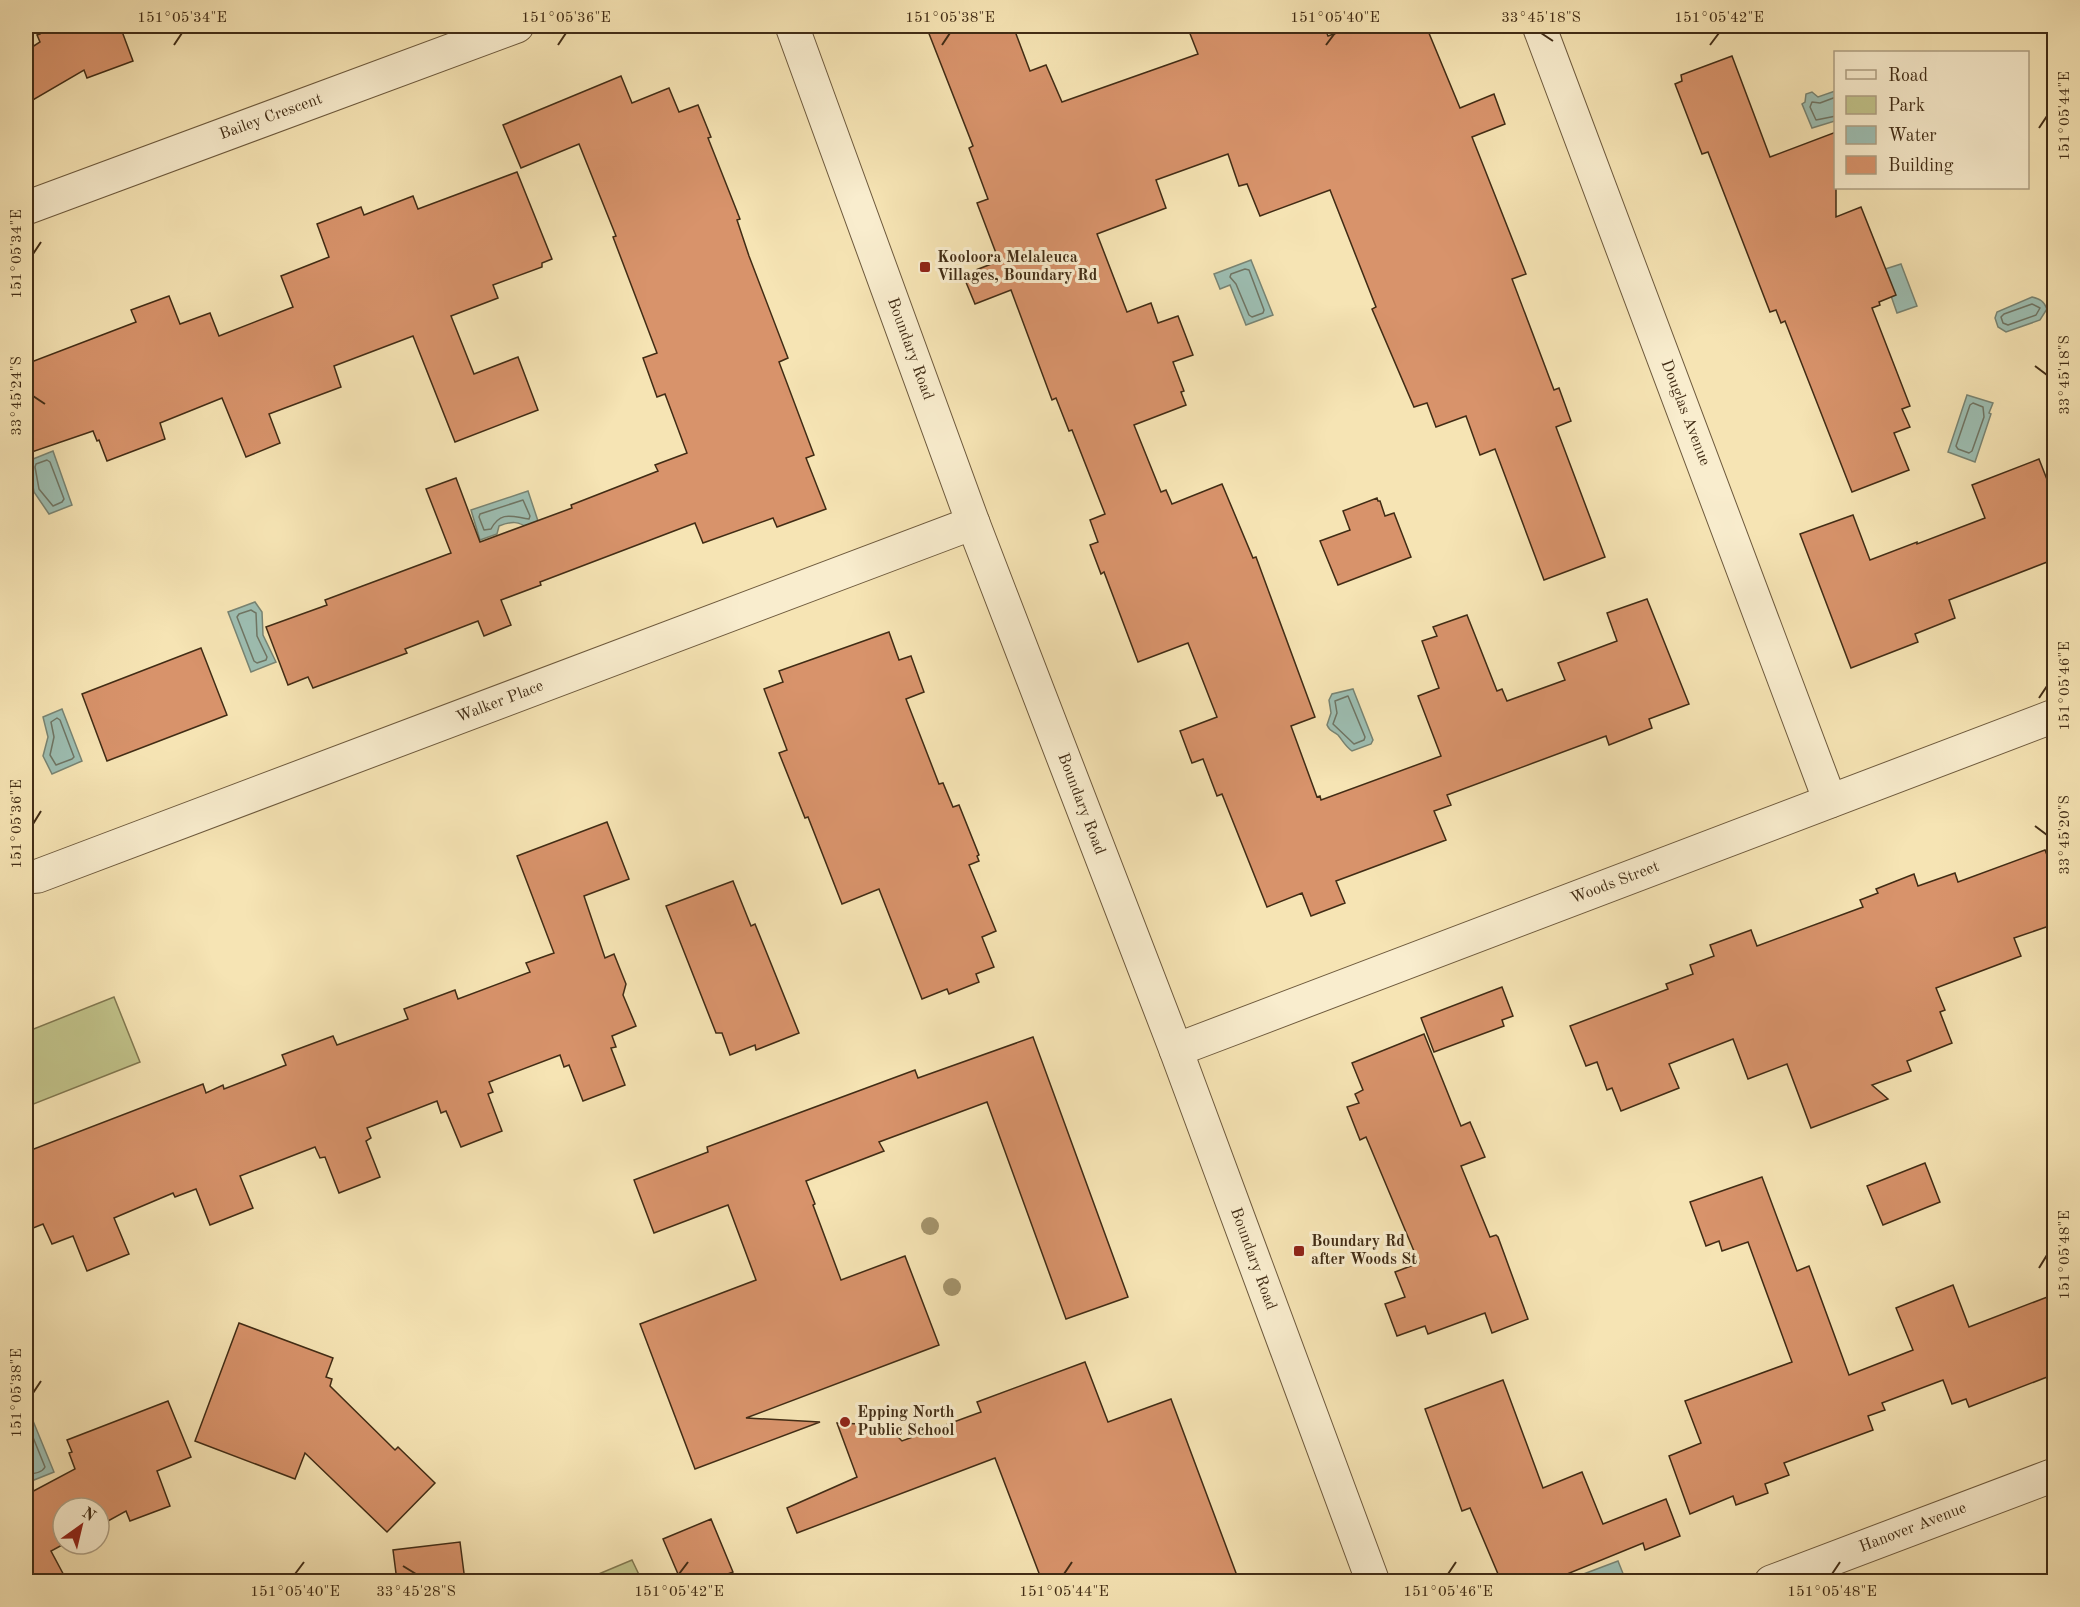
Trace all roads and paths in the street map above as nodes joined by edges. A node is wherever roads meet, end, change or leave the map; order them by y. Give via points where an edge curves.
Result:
1 (517, 26) edge
2 (792, 26) edge
3 (1539, 26) edge
4 (26, 208) edge
5 (973, 523) junction
6 (2055, 716) edge
7 (1830, 801) junction
8 (26, 876) edge
9 (1176, 1050) junction
10 (2055, 1475) edge
11 (1373, 1581) edge
12 (1771, 1581) edge

1 - 4 street, Bailey Crescent
2 - 5 street, Boundary Road
3 - 7 street, Douglas Avenue
5 - 8 street, Walker Place via 38,876
5 - 9 street, Boundary Road
6 - 7 street, Woods Street
7 - 9 street, Woods Street
9 - 11 street, Boundary Road
10 - 12 street, Hanover Avenue

